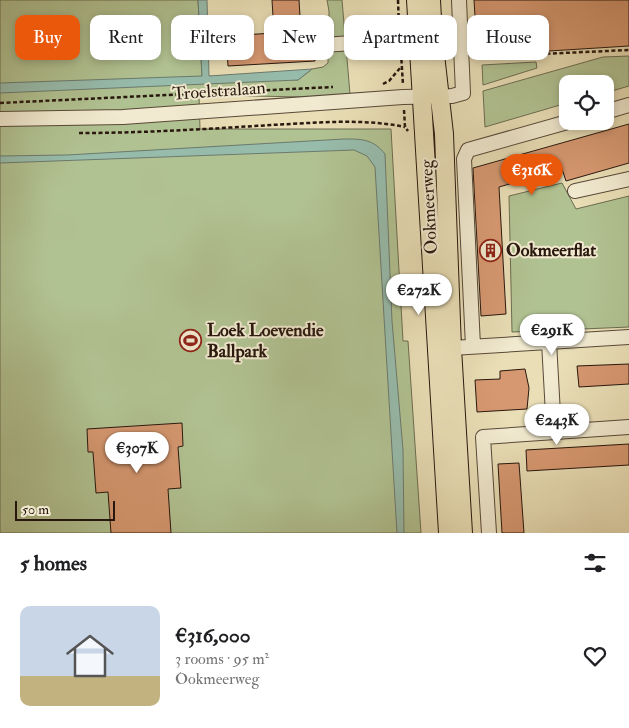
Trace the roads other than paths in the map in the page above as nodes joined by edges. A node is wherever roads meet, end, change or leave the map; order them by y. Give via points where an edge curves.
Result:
1 (416, 0) edge
2 (431, 0) edge
3 (459, 0) edge
4 (420, 15) edge
5 (429, 15) edge
6 (424, 60) edge
7 (431, 60) edge
8 (421, 96) junction
9 (440, 97) junction
10 (629, 105) edge
11 (614, 109) edge
12 (0, 119) edge
13 (559, 124) edge
14 (629, 179) edge
15 (575, 191) dead end
16 (629, 337) edge
17 (549, 342) junction
18 (473, 346) junction
19 (452, 348) junction
20 (629, 427) edge
21 (554, 432) junction
22 (448, 533) edge
23 (463, 533) edge
24 (489, 533) edge

1 - 4 main road, Ookmeerweg
2 - 5 main road, Ookmeerweg
3 - 9 street via 463,93
6 - 8 main road, Ookmeerweg
7 - 9 main road, Ookmeerweg
8 - 9 street, Troelstralaan
8 - 12 street, Troelstralaan via 123,117
8 - 22 main road, Ookmeerweg
9 - 19 main road, Ookmeerweg
10 - 11 street
13 - 18 street, Ookmeerweg via 468,150 464,159
14 - 15 street
16 - 17 street
17 - 18 street
17 - 21 street
18 - 19 street
19 - 23 main road, Ookmeerweg
20 - 21 street
21 - 24 street via 482,437

